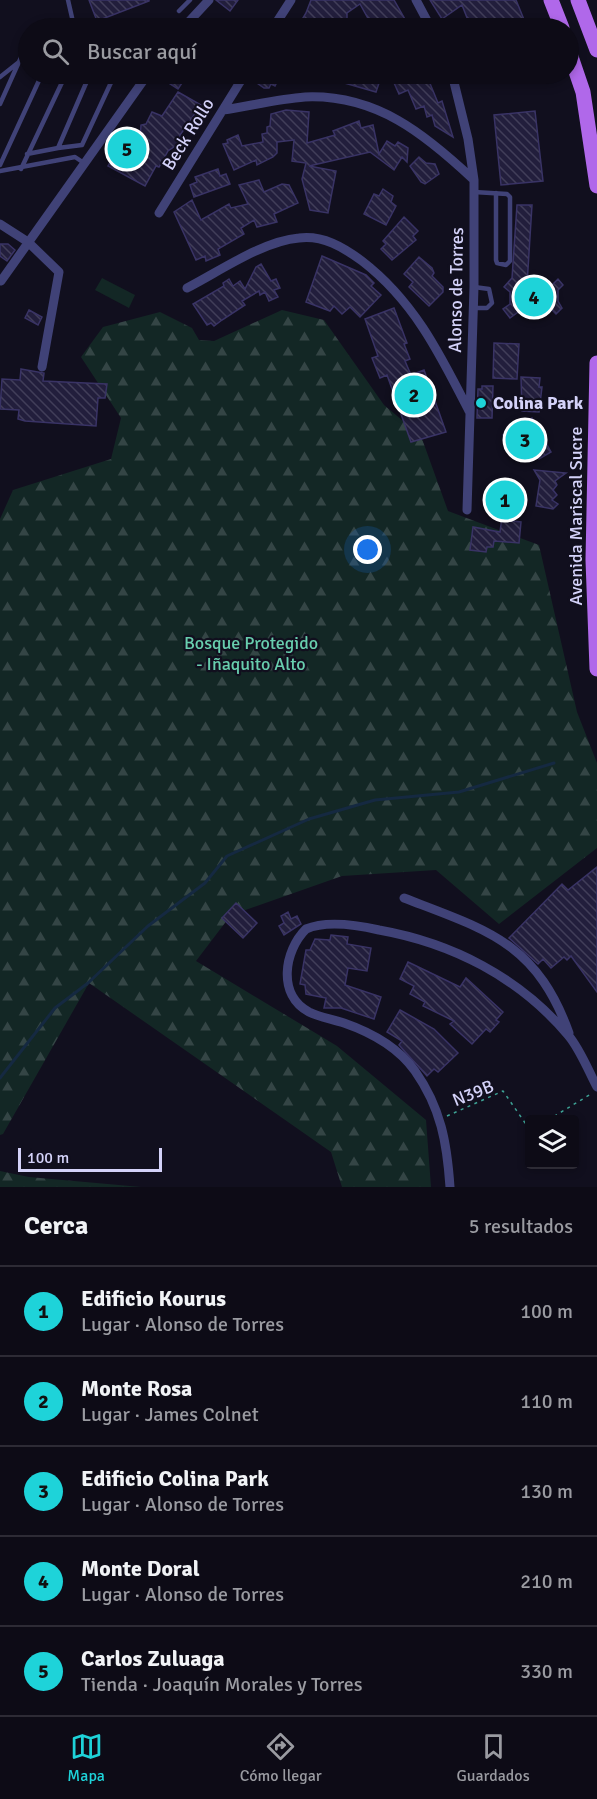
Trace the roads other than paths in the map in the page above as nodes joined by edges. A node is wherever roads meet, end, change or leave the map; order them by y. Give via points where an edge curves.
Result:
1 (68, 0) edge
2 (190, 0) edge
3 (209, 0) edge
4 (291, 0) edge
5 (416, 0) edge
6 (551, 0) edge
7 (578, 0) edge
8 (179, 11) dead end
9 (72, 18) edge
10 (192, 18) edge
11 (279, 18) edge
12 (426, 18) edge
13 (558, 18) edge
14 (597, 50) edge
15 (18, 63) edge
16 (18, 64) edge
17 (0, 77) edge
18 (579, 80) edge
19 (37, 84) edge
20 (61, 84) edge
21 (86, 84) edge
22 (110, 84) edge
23 (141, 84) edge
24 (239, 84) edge
25 (454, 84) edge
26 (0, 104) edge
27 (223, 110) junction
28 (58, 148) junction
29 (27, 154) junction
30 (85, 163) junction
31 (0, 165) edge
32 (21, 169) junction
33 (0, 171) edge
34 (474, 180) junction
35 (597, 186) edge
36 (474, 192) junction
37 (496, 193) junction
38 (159, 213) dead end
39 (0, 224) edge
40 (28, 242) junction
41 (1, 281) edge
42 (474, 287) junction
43 (187, 288) dead end
44 (474, 308) junction
45 (597, 363) edge
46 (42, 367) dead end
47 (470, 413) junction
48 (467, 510) dead end
49 (597, 669) edge
50 (404, 898) dead end
51 (569, 1036) junction
52 (597, 1089) edge
53 (450, 1187) edge

1 - 9 lane
2 - 8 lane
3 - 10 street
4 - 11 street
5 - 12 street
6 - 13 main road
7 - 14 main road
15 - 17 lane
16 - 26 lane
18 - 35 main road
19 - 31 lane
20 - 29 lane
21 - 28 lane
22 - 28 lane via 82,145
23 - 30 street
24 - 27 street, Beck Rollo
25 - 34 street, Alonso de Torres
27 - 34 street via 302,98 356,102 384,111 419,132
27 - 38 street, Beck Rollo
28 - 29 lane
29 - 32 lane
30 - 32 lane via 75,157
30 - 40 street
32 - 33 lane
34 - 36 street, Alonso de Torres
36 - 37 lane
36 - 42 street, Alonso de Torres
37 - 37 lane via 496,260 506,265 510,261 510,197
39 - 40 street
40 - 41 street
40 - 46 street via 60,277
42 - 44 street, Alonso de Torres
42 - 44 lane via 489,289 492,303 487,308
43 - 47 street via 274,243 309,237 338,245 382,277 406,302 431,336
44 - 47 street, Alonso de Torres
45 - 49 main road, Avenida Mariscal Sucre via 593,560
47 - 48 street, Alonso de Torres
50 - 51 street via 487,931 518,954 557,1001
51 - 52 street
51 - 53 street via 504,976 460,953 428,941 366,927 334,925 306,929 288,960 287,984 295,1000 309,1012 379,1038 415,1070 441,1119

